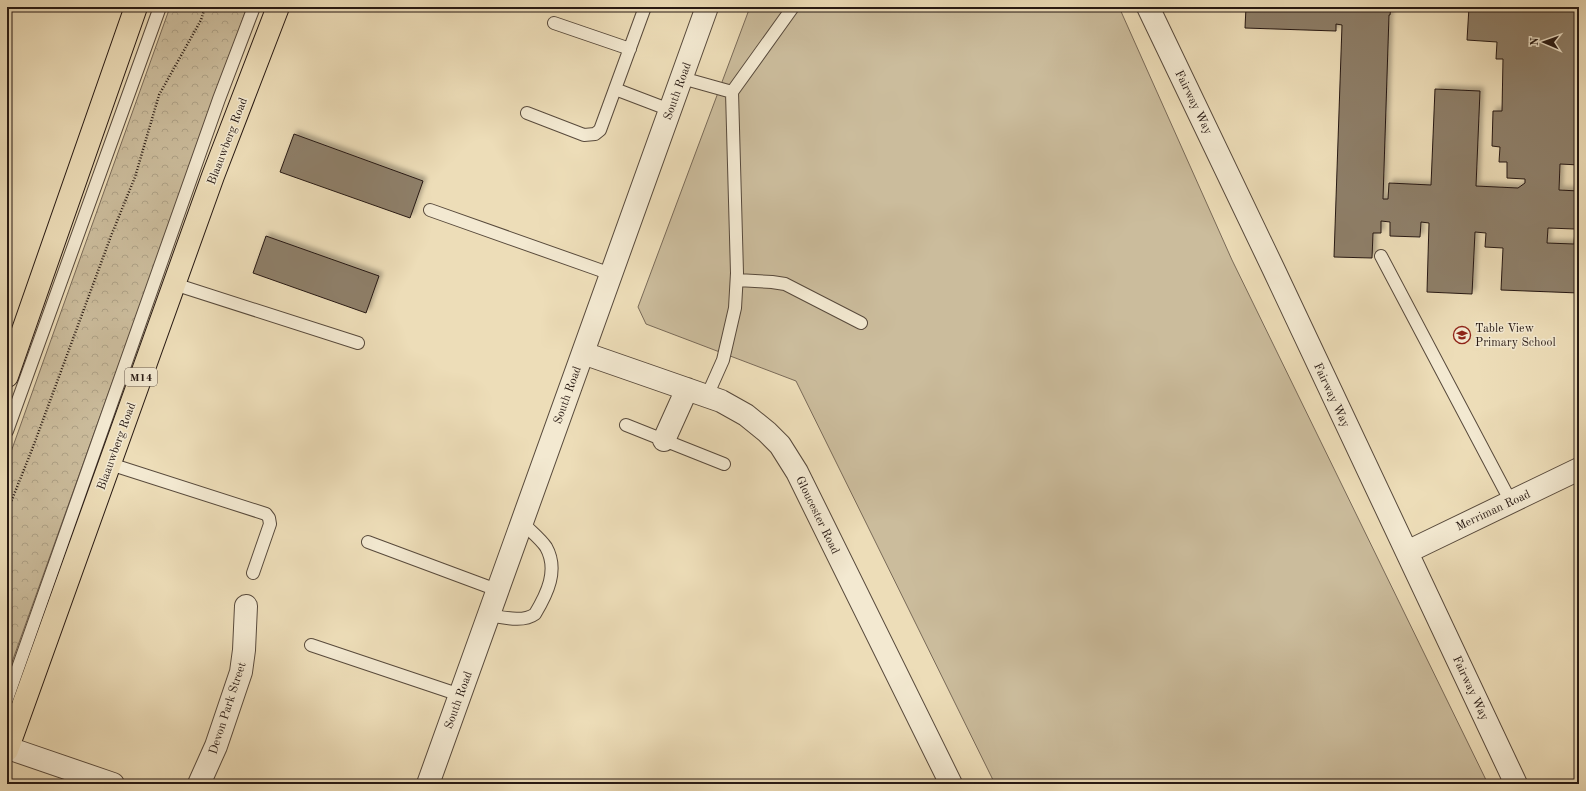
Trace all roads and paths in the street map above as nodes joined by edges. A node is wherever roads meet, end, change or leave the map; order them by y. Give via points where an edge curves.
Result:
1 (136, 7) edge
2 (160, 7) edge
3 (205, 7) edge
4 (254, 7) edge
5 (278, 7) edge
6 (644, 7) edge
7 (707, 7) edge
8 (793, 7) edge
9 (1148, 7) edge
10 (554, 23) dead end
11 (630, 49) junction
12 (682, 78) junction
13 (615, 89) junction
14 (732, 92) junction
15 (670, 110) junction
16 (527, 113) dead end
17 (430, 210) dead end
18 (1381, 256) dead end
19 (611, 274) junction
20 (737, 280) junction
21 (174, 284) junction
22 (861, 322) dead end
23 (358, 343) dead end
24 (583, 353) junction
25 (7, 376) edge
26 (697, 393) junction
27 (626, 425) dead end
28 (7, 431) edge
29 (664, 440) junction
30 (110, 464) junction
31 (724, 464) dead end
32 (1579, 469) edge
33 (1510, 502) junction
34 (7, 512) edge
35 (522, 522) junction
36 (368, 542) dead end
37 (1407, 552) junction
38 (253, 573) dead end
39 (497, 590) junction
40 (246, 606) dead end
41 (488, 615) junction
42 (311, 645) dead end
43 (460, 695) junction
44 (7, 699) edge
45 (7, 749) edge
46 (113, 784) edge
47 (199, 784) edge
48 (428, 784) edge
49 (951, 784) edge
50 (1516, 784) edge

1 - 25 main road
2 - 28 lane
3 - 34 path via 201,20 159,95 134,177
4 - 44 lane via 219,99
5 - 21 main road, Blaauwberg Road / M14
6 - 11 lane
7 - 12 street, South Road
8 - 14 lane
9 - 37 street, Fairway Way
10 - 11 lane
11 - 13 lane
12 - 14 lane
12 - 15 street, South Road
13 - 15 lane
13 - 16 lane via 600,130 595,134 584,135
14 - 20 lane
15 - 19 street, South Road
17 - 19 lane
18 - 33 lane
19 - 24 street, South Road
20 - 22 lane via 785,284
20 - 26 lane via 735,308 722,360
21 - 23 lane
21 - 30 main road, Blaauwberg Road / M14
24 - 26 street, Gloucester Road
24 - 35 street, South Road
26 - 29 street
26 - 49 street, Gloucester Road via 721,401 746,414 780,445 797,472
27 - 29 lane
29 - 31 lane
30 - 38 lane via 266,514 270,524
30 - 45 main road, Blaauwberg Road / M14
32 - 33 street, Merriman Road
33 - 37 street, Merriman Road
35 - 39 street, South Road
35 - 41 lane via 546,546 552,575 549,587 531,617
36 - 39 lane
37 - 50 street, Fairway Way
39 - 41 street, South Road
40 - 47 street, Devon Park Street via 240,672 216,746
41 - 43 street, South Road
42 - 43 lane
43 - 48 street, South Road
45 - 46 street

